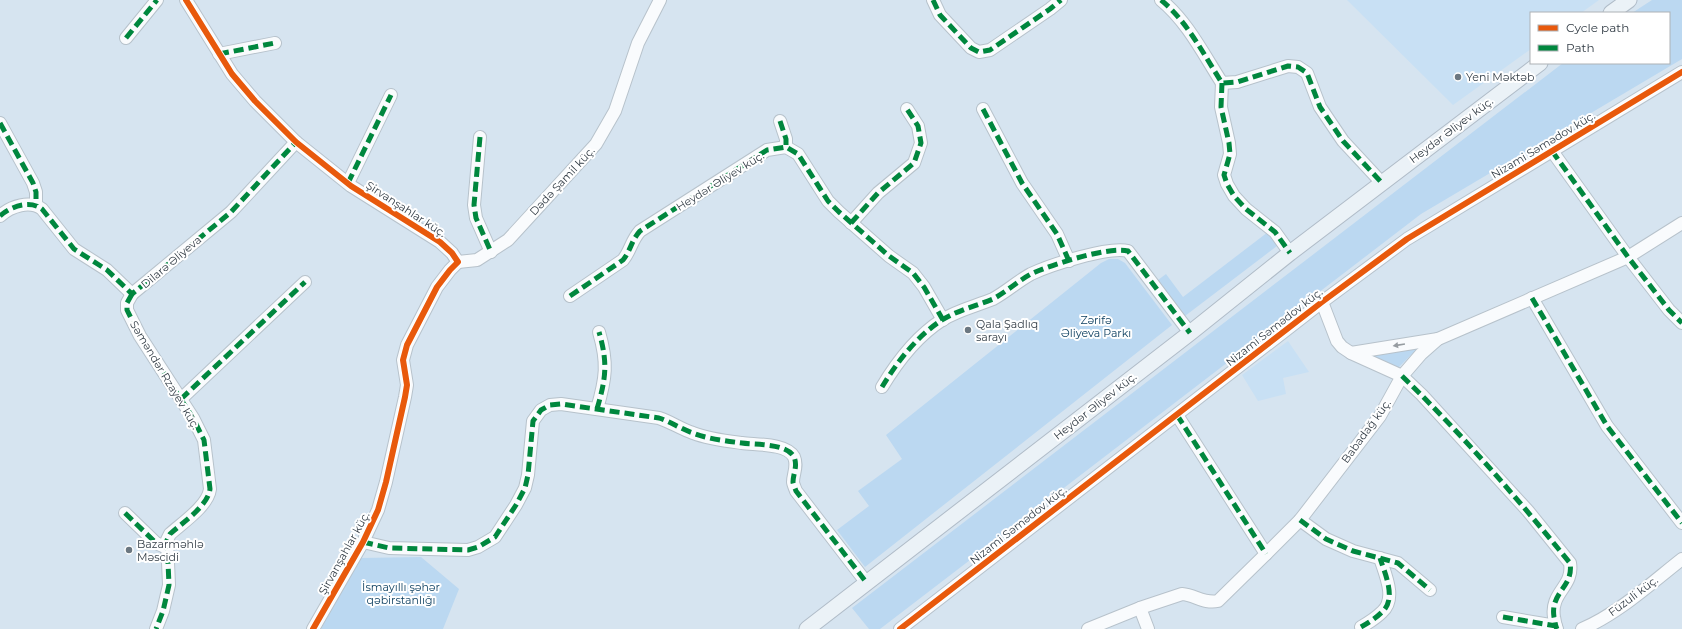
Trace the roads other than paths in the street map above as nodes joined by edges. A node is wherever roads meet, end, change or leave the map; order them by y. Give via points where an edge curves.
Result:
1 (157, 0) edge
2 (186, 0) edge
3 (660, 0) edge
4 (933, 0) edge
5 (1060, 0) edge
6 (1161, 0) edge
7 (1629, 0) edge
8 (1611, 12) edge
9 (126, 38) dead end
10 (274, 43) dead end
11 (219, 54) junction
12 (1539, 64) edge
13 (1682, 72) edge
14 (1222, 83) junction
15 (391, 95) dead end
16 (906, 109) dead end
17 (983, 109) dead end
18 (780, 121) dead end
19 (0, 123) edge
20 (480, 137) dead end
21 (296, 142) junction
22 (786, 147) junction
23 (1552, 151) junction
24 (348, 183) junction
25 (1382, 183) junction
26 (36, 205) junction
27 (0, 216) edge
28 (852, 223) junction
29 (1682, 223) edge
30 (490, 252) junction
31 (1290, 253) junction
32 (1628, 257) junction
33 (1069, 261) junction
34 (458, 262) junction
35 (305, 282) dead end
36 (132, 294) junction
37 (570, 296) dead end
38 (1532, 298) junction
39 (1322, 302) junction
40 (942, 320) junction
41 (1682, 323) edge
42 (599, 332) dead end
43 (1190, 333) junction
44 (1438, 339) junction
45 (1351, 353) junction
46 (1402, 376) junction
47 (882, 387) dead end
48 (181, 399) junction
49 (597, 409) junction
50 (1177, 415) junction
51 (125, 513) dead end
52 (1300, 520) junction
53 (1682, 522) edge
54 (363, 542) junction
55 (167, 548) junction
56 (1266, 554) junction
57 (1380, 558) junction
58 (1682, 559) edge
59 (866, 582) junction
60 (1430, 590) dead end
61 (1140, 608) junction
62 (1503, 617) dead end
63 (1361, 627) dead end
64 (903, 628) edge
65 (1557, 628) edge
66 (156, 629) edge
67 (313, 629) edge
68 (807, 629) edge
69 (1088, 629) edge
70 (1148, 629) edge
71 (1582, 629) edge

1 - 9 street
2 - 11 street, Şirvanşahlar küç.
3 - 30 street, Dədə Şamil küç. via 638,43 615,111 596,144 508,240
4 - 5 street via 940,15 971,48 979,52 990,50
6 - 14 street via 1188,32
7 - 8 main road
10 - 11 street
11 - 21 street, Şirvanşahlar küç. via 255,101
12 - 25 main road, Heydər Əliyev küç.
13 - 23 street, Nizami Səmədov küç.
14 - 25 street via 1237,82 1288,66 1298,67 1307,73 1320,107 1343,141
14 - 31 street via 1221,107 1230,142 1230,154 1224,175 1227,184 1246,209 1275,232
15 - 24 street
16 - 28 street via 918,126 921,143 914,163 878,193
17 - 33 street via 1022,183 1057,234
18 - 22 street
19 - 26 street via 34,183
20 - 30 street via 474,204 476,218
21 - 24 street, Şirvanşahlar küç.
21 - 36 street, Dilarə Əliyeva via 231,212
22 - 28 street via 798,154 828,201
22 - 37 street, Heydər Əliyev küç. via 767,150 640,231 622,260
23 - 32 street
23 - 39 street, Nizami Səmədov küç. via 1407,239
24 - 34 street, Şirvanşahlar küç. via 440,242
25 - 31 main road, Heydər Əliyev küç.
26 - 27 street via 23,205
26 - 36 street, Dilarə Əliyeva via 74,249 107,270
28 - 40 street via 889,256 913,273 924,287
29 - 32 street, Babadağ küç.
30 - 34 street, Dədə Şamil küç. via 477,260
31 - 43 main road, Heydər Əliyev küç.
32 - 38 street, Babadağ küç.
32 - 41 street via 1668,310
33 - 40 street via 1030,275 995,297
33 - 43 street via 1113,249 1128,251
34 - 54 street, Şirvanşahlar küç. via 437,287 407,345 403,360 406,385 404,405 378,510
35 - 48 street
36 - 48 street, Səməndər Rzayev küç. via 127,303 127,310 140,336
38 - 44 street, Babadağ küç.
38 - 53 street via 1607,426
39 - 45 street via 1337,341
39 - 50 street, Nizami Səmədov küç.
40 - 47 street via 919,340 895,367
42 - 49 street via 604,350 605,381
43 - 59 main road, Heydər Əliyev küç.
44 -> 45 street
44 - 46 street, Babadağ küç.
45 - 46 street
46 - 52 street, Babadağ küç. via 1380,416
46 - 65 street via 1528,511 1570,563 1568,580 1554,601
48 - 55 street, Səməndər Rzayev küç. via 204,440 210,489 209,497 204,503 170,534
49 - 54 street via 562,404 550,405 541,410 533,421 525,488 495,537 478,547 468,550 389,548
49 - 59 street via 659,418 705,437 774,446 789,452 794,458 796,469 793,482 796,491
50 - 56 street
50 - 64 street, Nizami Səmədov küç.
51 - 55 street via 156,542
52 - 56 street, Babadağ küç.
52 - 57 street via 1326,539 1353,551
54 - 67 street, Şirvanşahlar küç.
55 - 66 street, Səməndər Rzayev küç. via 169,585 164,611
56 - 61 street, Babadağ küç. via 1218,601 1211,603 1182,594
57 - 60 street via 1398,563
57 - 63 street via 1389,588 1388,604 1383,612
58 - 71 street, Füzuli küç. via 1621,607
59 - 68 main road, Heydər Əliyev küç.
61 - 69 street, Babadağ küç.
61 - 70 street
62 - 65 street

